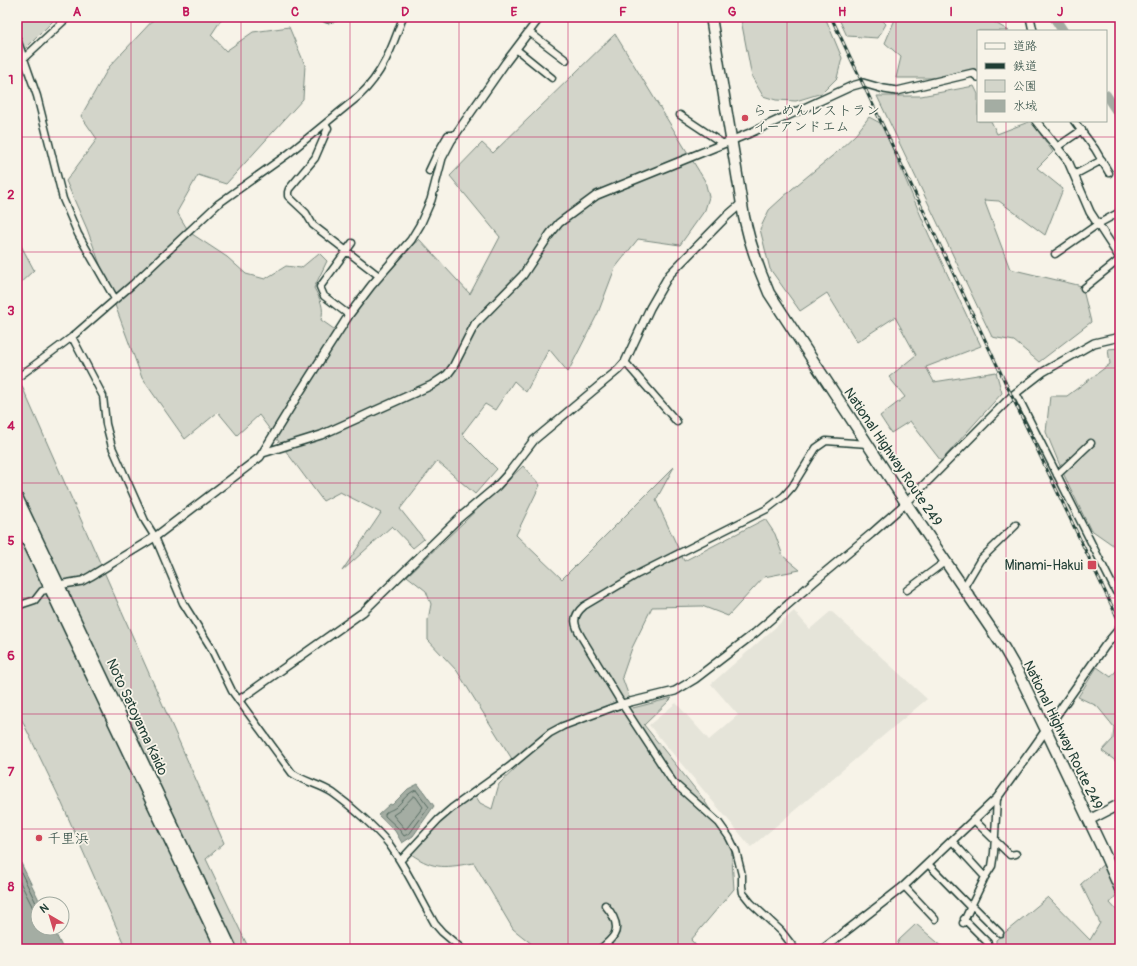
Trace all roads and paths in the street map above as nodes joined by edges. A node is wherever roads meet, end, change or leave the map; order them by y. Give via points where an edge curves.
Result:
1 (68, 17) edge
2 (323, 17) edge
3 (336, 17) edge
4 (403, 17) edge
5 (540, 17) edge
6 (711, 17) edge
7 (1030, 17) edge
8 (1033, 30) edge
9 (529, 32) junction
10 (17, 39) edge
11 (516, 49) junction
12 (24, 58) junction
13 (566, 60) dead end
14 (976, 73) edge
15 (552, 78) dead end
16 (680, 115) dead end
17 (1037, 122) edge
18 (1075, 122) edge
19 (325, 124) junction
20 (1082, 130) junction
21 (456, 134) junction
22 (727, 142) junction
23 (1057, 147) junction
24 (1102, 160) junction
25 (429, 171) dead end
26 (1109, 173) dead end
27 (1074, 175) junction
28 (742, 203) junction
29 (1120, 212) edge
30 (1098, 224) junction
31 (352, 243) dead end
32 (346, 252) junction
33 (1055, 254) dead end
34 (1120, 259) edge
35 (379, 276) junction
36 (1084, 288) dead end
37 (115, 299) junction
38 (349, 315) junction
39 (72, 337) junction
40 (1120, 337) edge
41 (625, 362) junction
42 (17, 378) edge
43 (1016, 393) junction
44 (677, 422) dead end
45 (1091, 443) dead end
46 (868, 444) junction
47 (263, 453) junction
48 (1057, 475) junction
49 (17, 498) edge
50 (906, 503) junction
51 (17, 518) edge
52 (1016, 525) dead end
53 (155, 538) junction
54 (946, 561) junction
55 (64, 584) dead end
56 (964, 587) junction
57 (46, 590) dead end
58 (907, 590) dead end
59 (1120, 595) edge
60 (17, 606) edge
61 (1120, 628) edge
62 (239, 700) junction
63 (622, 704) junction
64 (1046, 730) junction
65 (997, 798) junction
66 (1120, 804) edge
67 (974, 820) junction
68 (1089, 820) junction
69 (952, 841) junction
70 (995, 841) junction
71 (1016, 854) dead end
72 (400, 862) junction
73 (928, 864) junction
74 (985, 877) junction
75 (904, 886) junction
76 (1120, 889) edge
77 (605, 904) dead end
78 (971, 906) junction
79 (935, 918) dead end
80 (1000, 933) dead end
81 (988, 943) dead end
82 (222, 949) edge
83 (231, 949) edge
84 (462, 949) edge
85 (600, 949) edge
86 (795, 949) edge
87 (823, 949) edge

1 - 12 street
2 - 3 street
4 - 19 street via 375,79 366,90
5 - 9 street
6 - 22 highway, National Highway Route 249
7 - 8 street
9 - 11 street
9 - 13 street
10 - 12 street
11 - 15 street
11 - 21 street
12 - 37 street via 37,96 62,199 78,234
14 - 22 street via 897,91 863,83 852,86
16 - 22 street
17 - 23 street
18 - 20 street
19 - 32 street via 328,128 318,154 289,189 288,196 306,213 313,225
19 - 37 street via 218,204
20 - 23 street
20 - 24 street
21 - 25 street via 448,135
21 - 35 street via 442,158 431,200 420,225 411,240
22 - 28 highway, National Highway Route 249
22 - 47 street via 597,195 559,223 523,275 475,324 453,367 440,380 322,434
23 - 27 street via 1068,161
24 - 26 street
24 - 27 street
27 - 30 street
28 - 41 street via 669,275 650,308
28 - 46 highway, National Highway Route 249 via 750,245 769,293
29 - 30 street
30 - 33 street
30 - 34 street
31 - 32 street
32 - 35 street
32 - 38 street via 320,287 324,296
34 - 36 street
35 - 38 street
37 - 39 street
38 - 47 street
39 - 42 street
39 - 53 street via 103,396 106,424 112,446
40 - 43 street via 1094,343 1043,372
41 - 44 street
41 - 62 street via 534,440 496,487 458,519 363,612
43 - 48 street
43 - 50 street
45 - 48 street
46 - 50 highway, National Highway Route 249
46 - 63 street via 821,444 792,487 767,509 638,574 580,609 575,618 577,629
47 - 53 street via 256,462
48 - 59 street via 1116,592
49 - 83 highway, Noto Satoyama Kaido
50 - 54 highway, National Highway Route 249
50 - 63 street via 756,633 695,679 675,691
51 - 82 highway, Noto Satoyama Kaido
52 - 56 street via 980,560
53 - 55 street via 82,581
53 - 62 street via 184,602
54 - 56 highway, National Highway Route 249
54 - 58 street
56 - 64 highway, National Highway Route 249 via 1015,667
57 - 60 street via 35,600
61 - 64 street
62 - 72 street via 292,773 328,789 344,802 375,828 390,845
63 - 72 street via 550,733 438,820
63 - 86 street via 673,782 719,823 729,837 736,851 743,893
64 - 65 street
64 - 68 highway, National Highway Route 249
65 - 67 street
65 - 70 street
66 - 68 main road
67 - 69 street
67 - 70 street
68 - 76 highway, National Highway Route 249
69 - 73 street
69 - 74 street
70 - 71 street via 1010,855
70 - 74 street via 992,866
72 - 84 street via 435,924
73 - 75 street
73 - 78 street
74 - 78 street
75 - 79 street
75 - 87 street
77 - 85 street via 612,914 616,928 614,934
78 - 80 street
78 - 81 street via 964,921

